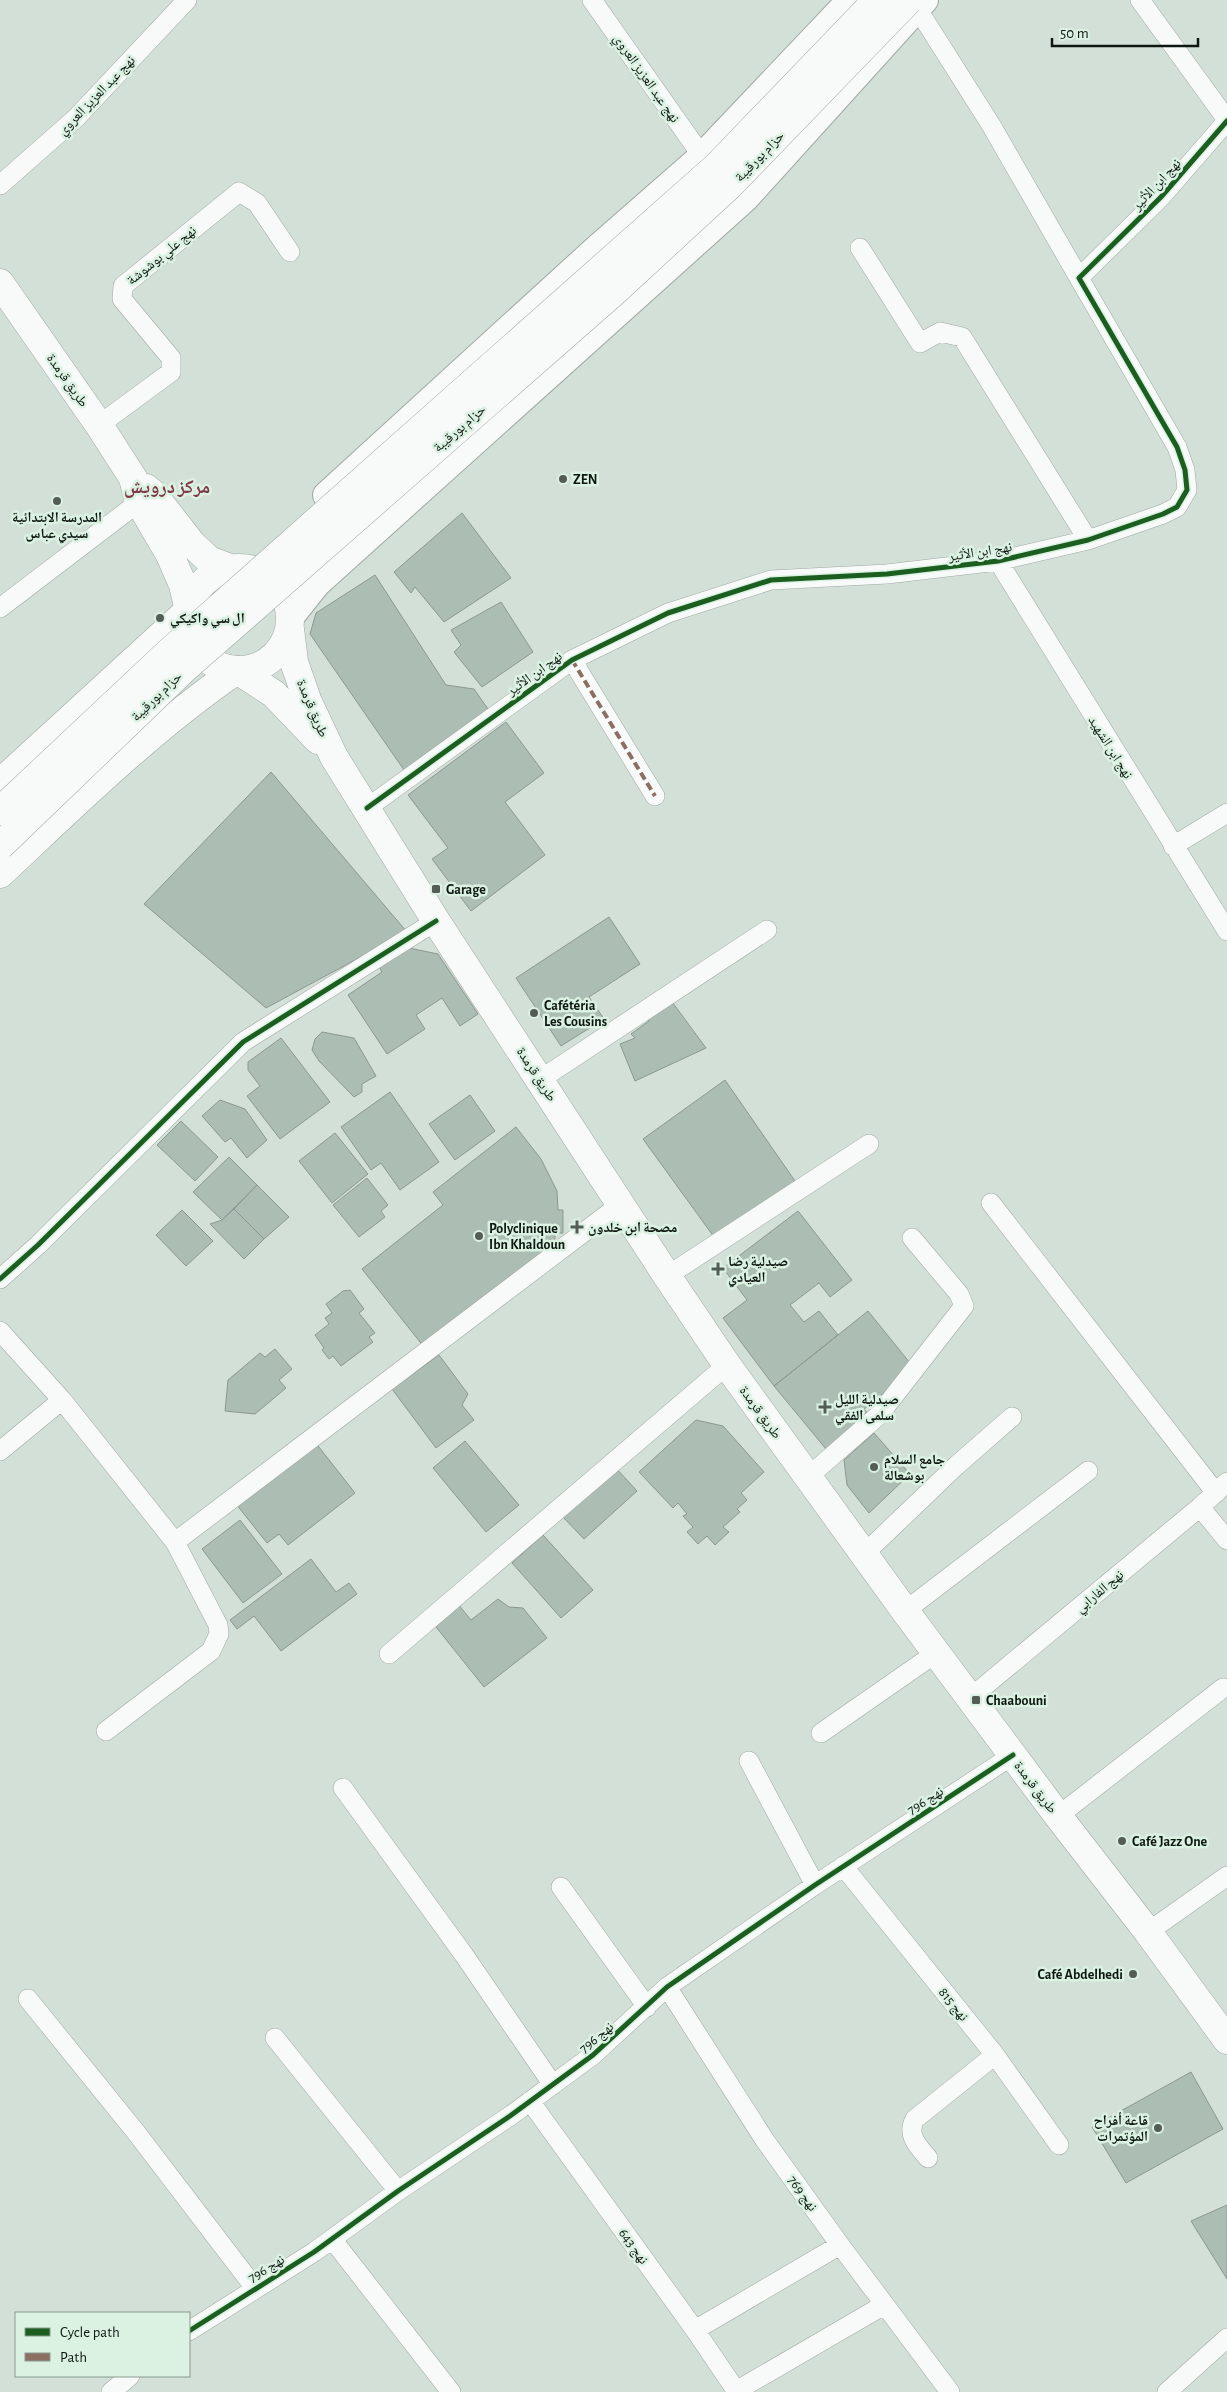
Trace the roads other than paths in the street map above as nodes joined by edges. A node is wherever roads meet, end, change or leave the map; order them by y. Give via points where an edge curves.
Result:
1 (187, 0) edge
2 (592, 0) edge
3 (850, 0) edge
4 (877, 0) edge
5 (1140, 0) edge
6 (917, 3) edge
7 (1227, 121) edge
8 (702, 156) junction
9 (0, 185) edge
10 (599, 246) junction
11 (860, 248) dead end
12 (290, 252) dead end
13 (1079, 278) junction
14 (0, 284) edge
15 (636, 297) junction
16 (100, 425) junction
17 (136, 490) junction
18 (1088, 540) junction
19 (998, 561) junction
20 (239, 568) junction
21 (0, 608) edge
22 (189, 610) junction
23 (290, 623) junction
24 (572, 660) junction
25 (237, 670) junction
26 (334, 757) junction
27 (0, 783) edge
28 (656, 796) dead end
29 (367, 808) junction
30 (0, 811) edge
31 (1227, 814) edge
32 (0, 846) edge
33 (1173, 846) junction
34 (0, 874) edge
35 (436, 921) junction
36 (767, 930) dead end
37 (1227, 931) edge
38 (541, 1079) junction
39 (869, 1144) dead end
40 (991, 1203) dead end
41 (621, 1204) junction
42 (912, 1238) dead end
43 (667, 1276) junction
44 (0, 1279) edge
45 (0, 1331) edge
46 (727, 1365) junction
47 (62, 1400) junction
48 (1012, 1417) dead end
49 (0, 1451) edge
50 (1088, 1471) dead end
51 (809, 1476) junction
52 (1221, 1487) edge
53 (1200, 1507) junction
54 (1227, 1540) edge
55 (175, 1542) junction
56 (865, 1553) junction
57 (905, 1610) junction
58 (936, 1653) junction
59 (390, 1654) dead end
60 (1223, 1688) dead end
61 (970, 1698) junction
62 (106, 1731) dead end
63 (821, 1733) dead end
64 (1013, 1755) junction
65 (750, 1761) dead end
66 (343, 1788) dead end
67 (1058, 1816) junction
68 (843, 1866) junction
69 (1227, 1876) edge
70 (815, 1885) junction
71 (561, 1887) dead end
72 (1148, 1932) junction
73 (667, 1987) junction
74 (28, 1999) dead end
75 (647, 2007) junction
76 (275, 2038) dead end
77 (1227, 2040) edge
78 (995, 2055) junction
79 (553, 2084) junction
80 (530, 2101) junction
81 (1059, 2145) dead end
82 (928, 2158) dead end
83 (398, 2191) junction
84 (332, 2239) junction
85 (840, 2245) junction
86 (256, 2288) junction
87 (884, 2305) junction
88 (190, 2330) edge
89 (696, 2330) junction
90 (1227, 2338) edge
91 (129, 2377) edge
92 (111, 2392) edge
93 (451, 2392) edge
94 (736, 2392) edge
95 (950, 2392) edge
96 (1167, 2392) edge

1 - 9 street, نهج عبد العزيز العروي via 76,118
2 - 8 street, نهج عبد العزيز العروي
3 - 8 main road
4 - 30 main road, حزام بورقيبة, bridge via 717,166 169,652
5 - 7 street
6 - 13 street
6 - 15 main road, حزام بورقيبة via 746,198
6 - 32 main road, حزام بورقيبة, bridge via 730,185 615,291 184,669
7 - 13 street, نهج ابن الأثير via 1161,197
8 - 10 main road
10 - 15 main road
10 - 20 main road
11 - 18 street via 920,343 940,332 962,337
12 - 16 street, نهج علي بوشوشة via 257,203 239,192 123,286 122,299 171,358 171,372
13 - 18 street, نهج ابن الأثير via 1177,447 1185,470 1187,490 1177,507 1164,514
14 - 16 main road, طريق قرمدة
15 - 23 main road, حزام بورقيبة via 318,583
16 - 17 main road, طريق قرمدة
17 - 20 main road, طريق قرمدة via 153,494 192,544 209,560
17 - 21 street
17 - 22 main road, طريق قرمدة via 170,555
18 - 19 street, نهج ابن الأثير
19 - 24 street, نهج ابن الأثير via 887,574 771,580 668,613
19 - 33 street, نهج ابن الشهيد
20 - 22 main road via 218,573 204,582 194,595
20 - 23 main road via 271,579 288,603
22 - 25 main road via 188,627 194,644 205,658 220,667
22 - 27 main road
23 - 25 main road via 285,642 276,654 252,669
23 - 26 main road, طريق قرمدة via 294,662 308,702
24 - 28 street
24 - 29 street, نهج ابن الأثير
25 - 26 main road, طريق قرمدة via 274,694
25 - 34 main road via 187,706
26 - 29 main road, طريق قرمدة
29 - 35 main road, طريق قرمدة
31 - 33 street
33 - 37 street, نهج ابن الشهيد
35 - 38 main road, طريق قرمدة
35 - 44 street via 243,1042
36 - 38 street
38 - 41 main road, طريق قرمدة
39 - 43 street
40 - 52 street
41 - 43 main road, طريق قرمدة
41 - 55 street
42 - 51 street via 959,1294 964,1306 879,1415
43 - 46 main road, طريق قرمدة
45 - 47 street
46 - 51 main road, طريق قرمدة
46 - 59 street
47 - 49 street
47 - 55 street
48 - 56 street
50 - 57 street
51 - 56 main road, طريق قرمدة
52 - 53 street, نهج الفارابي
53 - 54 street
53 - 61 street, نهج الفارابي
55 - 62 street via 213,1614 219,1634 211,1651
56 - 57 main road, طريق قرمدة
57 - 58 main road, طريق قرمدة
58 - 61 main road, طريق قرمدة
58 - 63 street
60 - 67 street
61 - 64 main road, طريق قرمدة
64 - 67 main road, طريق قرمدة
64 - 68 street, نهج 796
65 - 70 street
66 - 79 street
67 - 72 main road, طريق قرمدة
68 - 70 street, نهج 796
68 - 78 street, نهج 815
69 - 72 street
70 - 73 street, نهج 796
71 - 75 street
72 - 77 main road, طريق قرمدة
73 - 75 street, نهج 796
73 - 85 street, نهج 769 via 764,2139
74 - 86 street
75 - 79 street, نهج 796 via 593,2055
76 - 83 street
78 - 81 street, نهج 815
78 - 82 street via 915,2119 911,2126 912,2134
79 - 80 street, نهج 796
80 - 83 street, نهج 796
80 - 89 street, نهج 643
83 - 84 street, نهج 796
84 - 86 street, نهج 796
84 - 93 street
85 - 87 street, نهج 769
85 - 89 street
86 - 88 street, نهج 796
87 - 94 street
87 - 95 street, نهج 769
89 - 94 street, نهج 643
90 - 96 street
91 - 92 street

